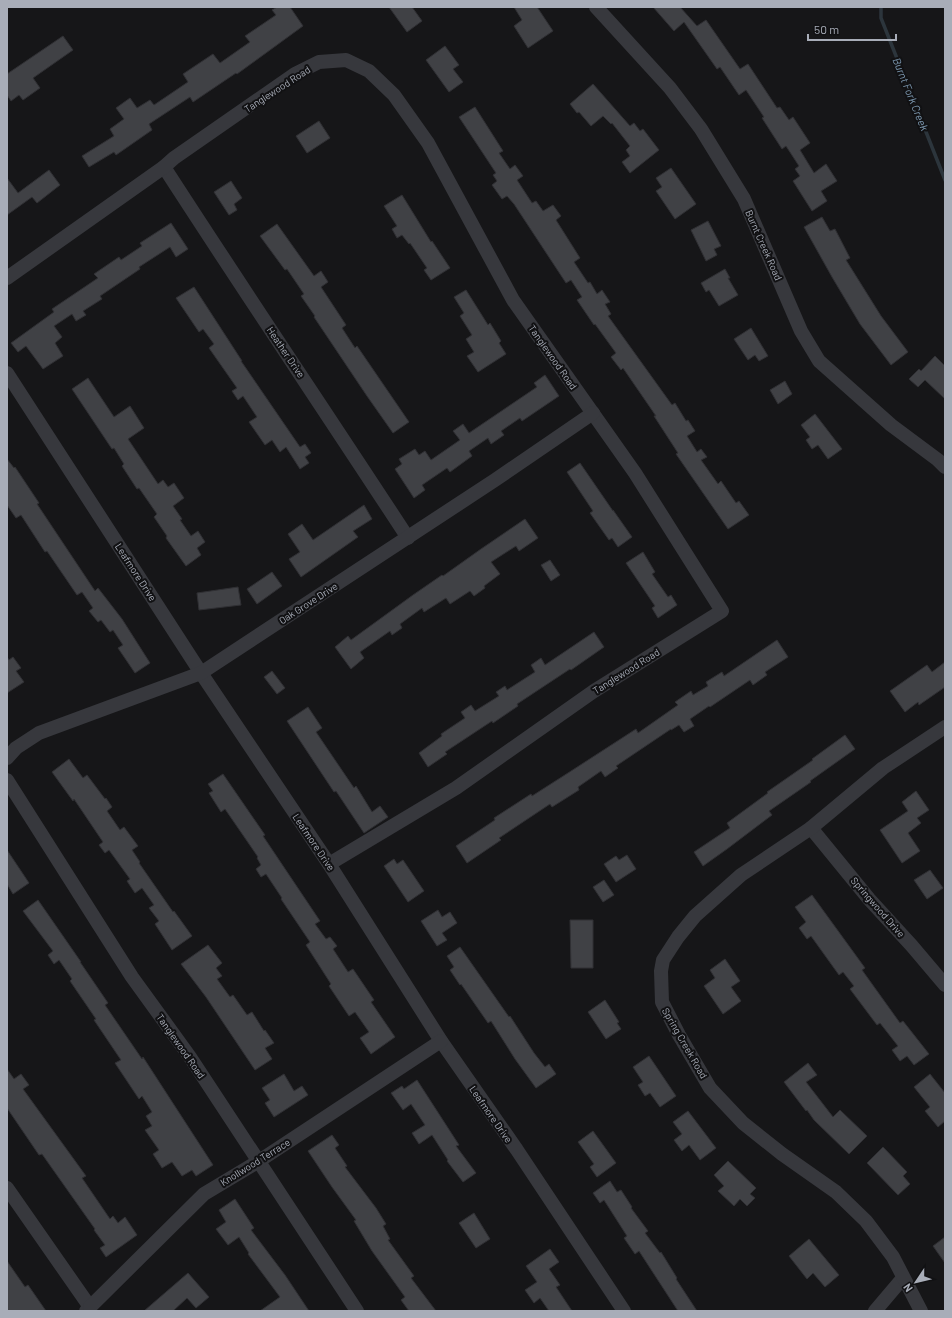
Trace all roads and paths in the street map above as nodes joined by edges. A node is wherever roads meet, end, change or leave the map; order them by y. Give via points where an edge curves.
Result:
1 (596, 7) edge
2 (164, 167) junction
3 (7, 278) edge
4 (7, 372) edge
5 (593, 413) junction
6 (945, 467) edge
7 (408, 538) junction
8 (201, 673) junction
9 (945, 727) edge
10 (7, 758) edge
11 (7, 780) edge
12 (811, 828) junction
13 (329, 864) junction
14 (945, 985) edge
15 (441, 1041) junction
16 (259, 1161) junction
17 (7, 1188) edge
18 (903, 1278) junction
19 (88, 1309) edge
20 (357, 1311) edge
21 (624, 1311) edge
22 (876, 1311) edge
23 (921, 1311) edge

1 - 6 street, Burnt Creek Road via 670,88 701,129 744,199 801,331 819,361 891,425
2 - 3 street, Tanglewood Road
2 - 5 street, Tanglewood Road via 296,74 319,62 346,60 368,71 394,95 428,144 513,300
2 - 7 street, Heather Drive
4 - 8 street, Leafmore Drive
5 - 7 street, Oak Grove Drive
5 - 13 street, Tanglewood Road via 635,473 722,611 594,691 456,788
7 - 8 street, Oak Grove Drive
8 - 10 street, Oak Grove Drive via 39,733 16,748
8 - 13 street, Leafmore Drive
9 - 12 street, Spring Creek Road via 883,768
11 - 16 street, Tanglewood Road via 132,977 190,1057
12 - 14 street, Springwood Drive
12 - 18 street, Spring Creek Road via 741,875 695,916 663,960 660,971 662,1002 710,1088 743,1123 836,1192 870,1227 893,1257
13 - 15 street, Leafmore Drive
15 - 16 street, Knollwood Terrace
15 - 21 street, Leafmore Drive
16 - 19 street, Knollwood Terrace via 204,1194
16 - 20 street, Tanglewood Road
17 - 19 street, Knollwood Terrace
18 - 22 street
18 - 23 street, Spring Creek Road

